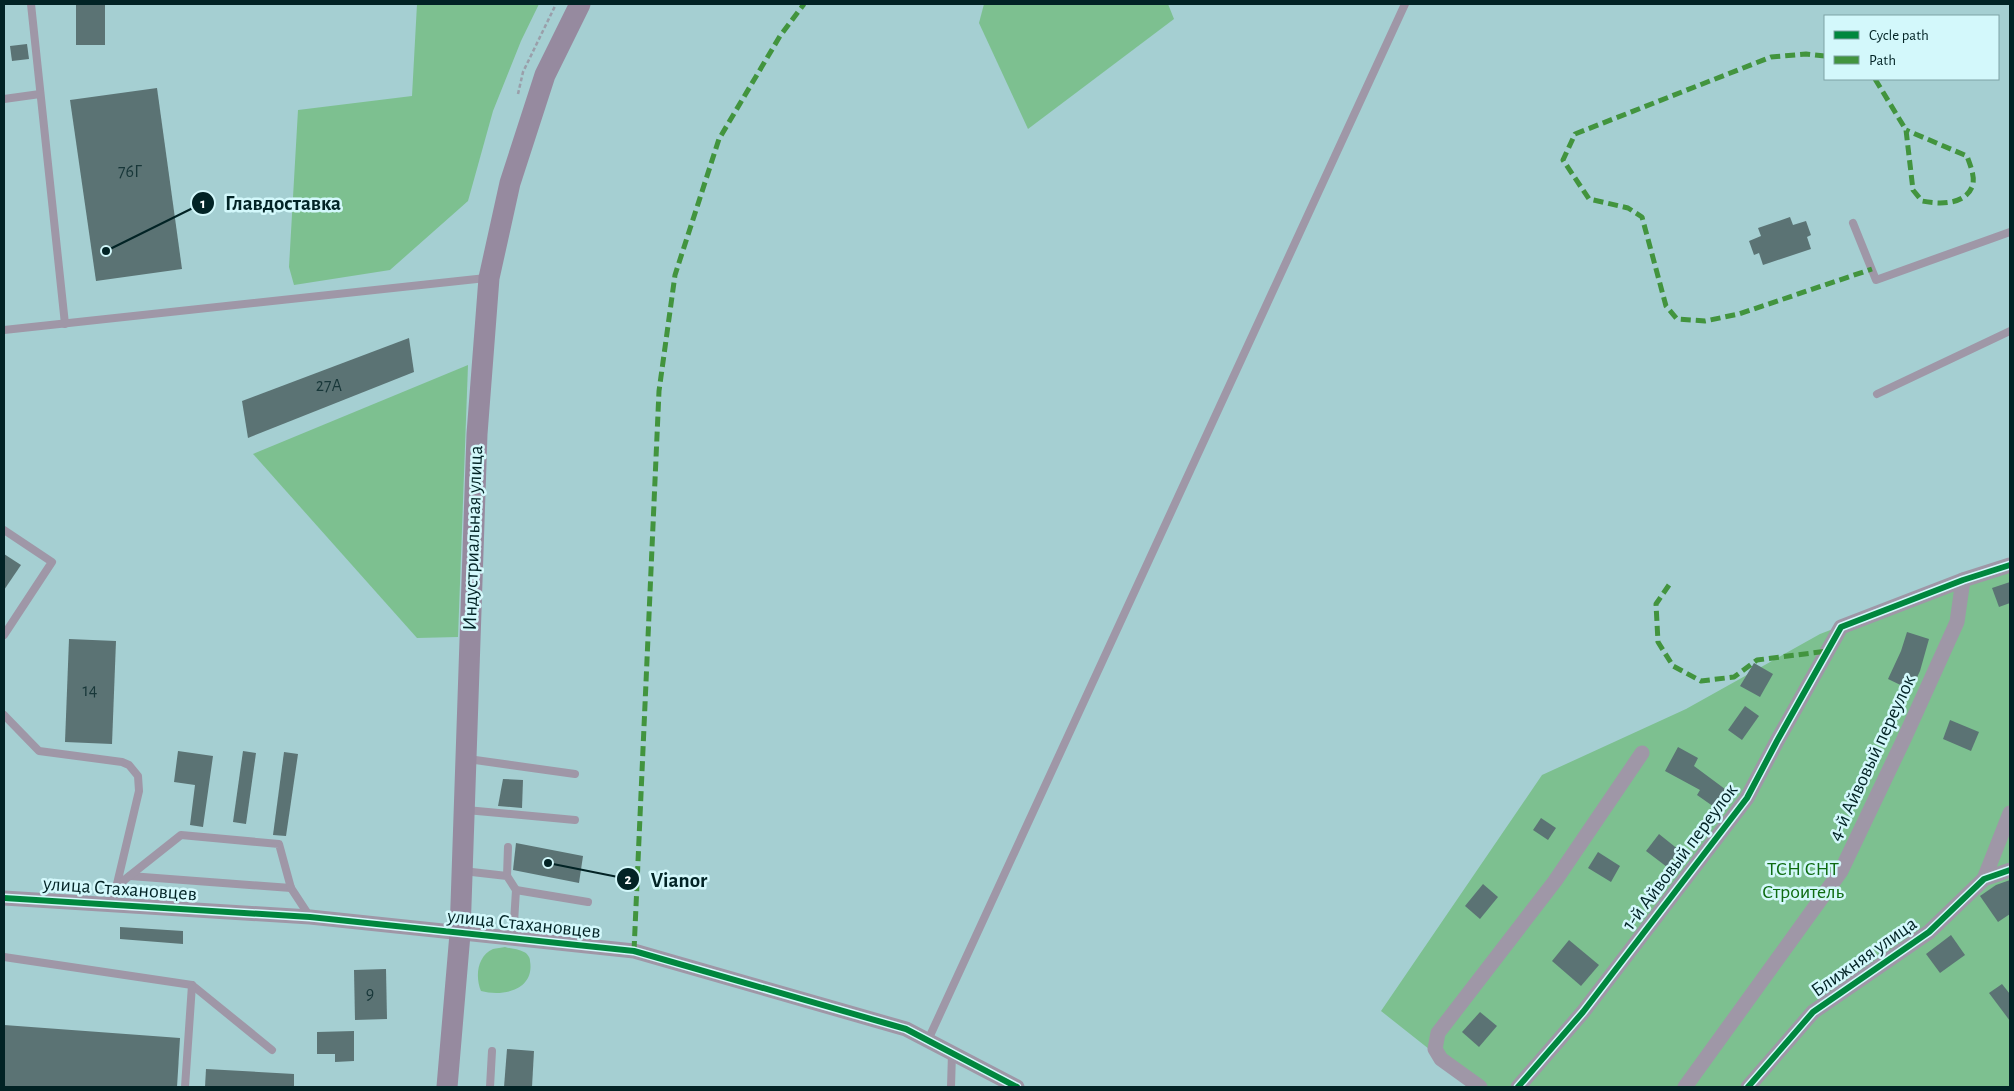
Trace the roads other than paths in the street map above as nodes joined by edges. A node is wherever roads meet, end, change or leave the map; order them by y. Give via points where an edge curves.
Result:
1 (31, 4) edge
2 (580, 4) edge
3 (1404, 4) edge
4 (40, 94) junction
5 (4, 99) edge
6 (1853, 223) dead end
7 (2010, 232) edge
8 (489, 278) junction
9 (65, 324) junction
10 (4, 330) edge
11 (2010, 331) edge
12 (1877, 394) dead end
13 (4, 530) edge
14 (2010, 565) edge
15 (1963, 580) junction
16 (4, 633) edge
17 (4, 715) edge
18 (1642, 753) dead end
19 (466, 759) junction
20 (575, 774) dead end
21 (464, 810) junction
22 (2010, 813) edge
23 (574, 820) dead end
24 (508, 847) dead end
25 (2010, 870) edge
26 (462, 871) junction
27 (130, 876) junction
28 (507, 876) junction
29 (1984, 879) junction
30 (118, 885) junction
31 (291, 888) junction
32 (516, 890) junction
33 (4, 898) edge
34 (588, 902) dead end
35 (112, 905) junction
36 (310, 917) junction
37 (460, 934) junction
38 (513, 939) junction
39 (4, 957) edge
40 (192, 985) junction
41 (928, 1040) junction
42 (272, 1050) dead end
43 (492, 1051) dead end
44 (952, 1053) junction
45 (185, 1087) edge
46 (447, 1087) edge
47 (490, 1087) edge
48 (951, 1087) edge
49 (1017, 1087) edge
50 (1480, 1087) edge
51 (1518, 1087) edge
52 (1685, 1087) edge
53 (1748, 1087) edge

1 - 4 lane
2 - 8 main road, Индустриальная улица via 545,75 510,183
3 - 41 lane
4 - 5 lane
4 - 9 lane
6 - 7 lane via 1876,280
8 - 9 lane
8 - 19 main road, Индустриальная улица via 476,434
9 - 10 lane
11 - 12 lane
13 - 16 lane via 52,562
14 - 15 street
15 - 51 street, 1-й Айвовый переулок via 1841,627 1747,798 1583,1012
15 - 52 street, 4-й Айвовый переулок via 1957,622 1841,871
17 - 30 lane via 39,751 122,762 135,770 139,792
18 - 50 street via 1555,880 1438,1033 1436,1049 1441,1059
19 - 20 lane
19 - 21 main road, Индустриальная улица
21 - 23 lane
21 - 26 main road, Индустриальная улица
22 - 29 street
24 - 28 lane
25 - 29 street, Ближняя улица
26 - 28 lane
26 - 37 main road, Индустриальная улица
27 - 30 lane
27 - 31 lane
27 - 31 lane via 182,835 279,844
28 - 32 lane
29 - 53 street, Ближняя улица via 1930,932 1813,1012
30 - 35 lane
31 - 36 lane
32 - 34 lane
32 - 38 lane
33 - 35 street, улица Стахановцев
35 - 36 street, улица Стахановцев
36 - 37 street, улица Стахановцев
37 - 38 street, улица Стахановцев
37 - 46 main road, Индустриальная улица
38 - 41 street, улица Стахановцев via 634,951 906,1028
39 - 40 lane
40 - 42 lane
40 - 45 lane
41 - 44 street, улица Стахановцев
43 - 47 lane
44 - 48 lane
44 - 49 street, улица Стахановцев

